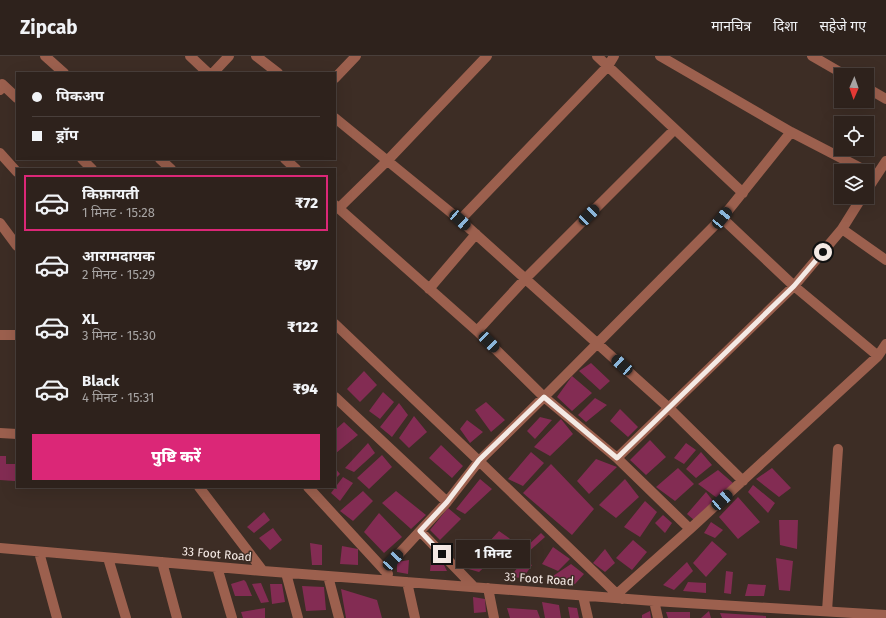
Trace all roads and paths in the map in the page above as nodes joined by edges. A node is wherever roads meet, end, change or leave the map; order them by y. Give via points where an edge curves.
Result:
1 (44, 56) edge
2 (190, 56) edge
3 (229, 56) edge
4 (256, 56) edge
5 (356, 56) edge
6 (487, 56) edge
7 (597, 56) edge
8 (614, 56) edge
9 (660, 56) edge
10 (812, 56) edge
11 (608, 66) junction
12 (834, 69) edge
13 (63, 72) edge
14 (207, 72) edge
15 (214, 72) edge
16 (277, 72) edge
17 (336, 77) edge
18 (1, 85) edge
19 (874, 92) edge
20 (16, 97) edge
21 (886, 99) edge
22 (336, 119) edge
23 (674, 130) junction
24 (791, 132) junction
25 (0, 153) edge
26 (83, 160) edge
27 (161, 160) edge
28 (285, 160) edge
29 (387, 161) junction
30 (886, 161) edge
31 (91, 168) edge
32 (169, 168) edge
33 (295, 168) edge
34 (16, 171) edge
35 (876, 176) junction
36 (874, 179) edge
37 (743, 193) junction
38 (858, 204) edge
39 (337, 206) edge
40 (722, 218) junction
41 (460, 220) junction
42 (0, 224) edge
43 (842, 229) junction
44 (476, 234) junction
45 (16, 245) edge
46 (886, 260) edge
47 (526, 278) junction
48 (794, 286) junction
49 (429, 289) junction
50 (336, 325) edge
51 (477, 331) junction
52 (0, 335) edge
53 (16, 335) edge
54 (598, 343) junction
55 (886, 344) edge
56 (878, 356) junction
57 (544, 397) junction
58 (336, 398) edge
59 (669, 408) junction
60 (0, 434) edge
61 (16, 434) edge
62 (838, 449) dead end
63 (617, 458) junction
64 (479, 460) junction
65 (743, 481) junction
66 (200, 488) edge
67 (309, 488) edge
68 (447, 502) junction
69 (690, 529) junction
70 (420, 531) junction
71 (0, 548) edge
72 (39, 552) junction
73 (108, 558) junction
74 (162, 562) junction
75 (217, 567) junction
76 (384, 570) junction
77 (263, 571) junction
78 (286, 573) junction
79 (328, 576) junction
80 (395, 581) junction
81 (407, 582) junction
82 (474, 588) junction
83 (488, 588) junction
84 (583, 596) junction
85 (620, 596) junction
86 (654, 601) junction
87 (827, 611) junction
88 (771, 613) edge
89 (886, 615) edge
90 (57, 618) edge
91 (126, 618) edge
92 (178, 618) edge
93 (232, 618) edge
94 (298, 618) edge
95 (339, 618) edge
96 (415, 618) edge
97 (494, 618) edge
98 (588, 618) edge
99 (658, 618) edge

1 - 13 street
2 - 14 street
3 - 15 street
4 - 16 street
5 - 17 street
6 - 29 street
7 - 11 street
8 - 11 street
9 - 24 street
10 - 12 street
11 - 23 street
11 - 41 street
18 - 20 street
19 - 21 street
22 - 29 street
23 - 37 street
23 - 47 street
24 - 35 street
24 - 37 street
25 - 34 street
26 - 31 street
27 - 32 street
28 - 33 street
29 - 39 street
29 - 41 street
30 - 35 street
35 - 36 street
37 - 40 street
38 - 43 street
39 - 49 street
40 - 48 street
40 - 54 street
41 - 44 street
42 - 45 street
43 - 46 street
43 - 48 street
44 - 47 street
44 - 49 street
47 - 51 street
47 - 54 street
48 - 56 street
48 - 59 street
49 - 51 street
50 - 64 street
51 - 57 street
52 - 53 street
54 - 57 street
54 - 59 street
55 - 56 street
56 - 65 street
57 - 63 street
57 - 64 street
58 - 68 street
59 - 63 street
59 - 65 street
60 - 61 street
62 - 87 street
63 - 69 street
64 - 68 street
64 - 85 street
65 - 69 street
66 - 77 street
67 - 76 street
68 - 70 street
69 - 85 street
70 - 76 street
70 - 82 street
71 - 72 street, 33 Foot Road
72 - 73 street, 33 Foot Road
72 - 90 street
73 - 74 street, 33 Foot Road
73 - 91 street
74 - 75 street, 33 Foot Road
74 - 92 street
75 - 77 street, 33 Foot Road
75 - 93 street
76 - 80 street
77 - 78 street, 33 Foot Road
78 - 79 street, 33 Foot Road
78 - 94 street
79 - 80 street, 33 Foot Road
79 - 95 street
80 - 81 street, 33 Foot Road
81 - 82 street, 33 Foot Road
81 - 96 street
82 - 83 street, 33 Foot Road
83 - 84 street, 33 Foot Road
83 - 97 street
84 - 85 street, 33 Foot Road
84 - 98 street
85 - 86 street, 33 Foot Road
86 - 88 street, 33 Foot Road
86 - 99 street
87 - 88 street, 33 Foot Road
87 - 89 street, 33 Foot Road

